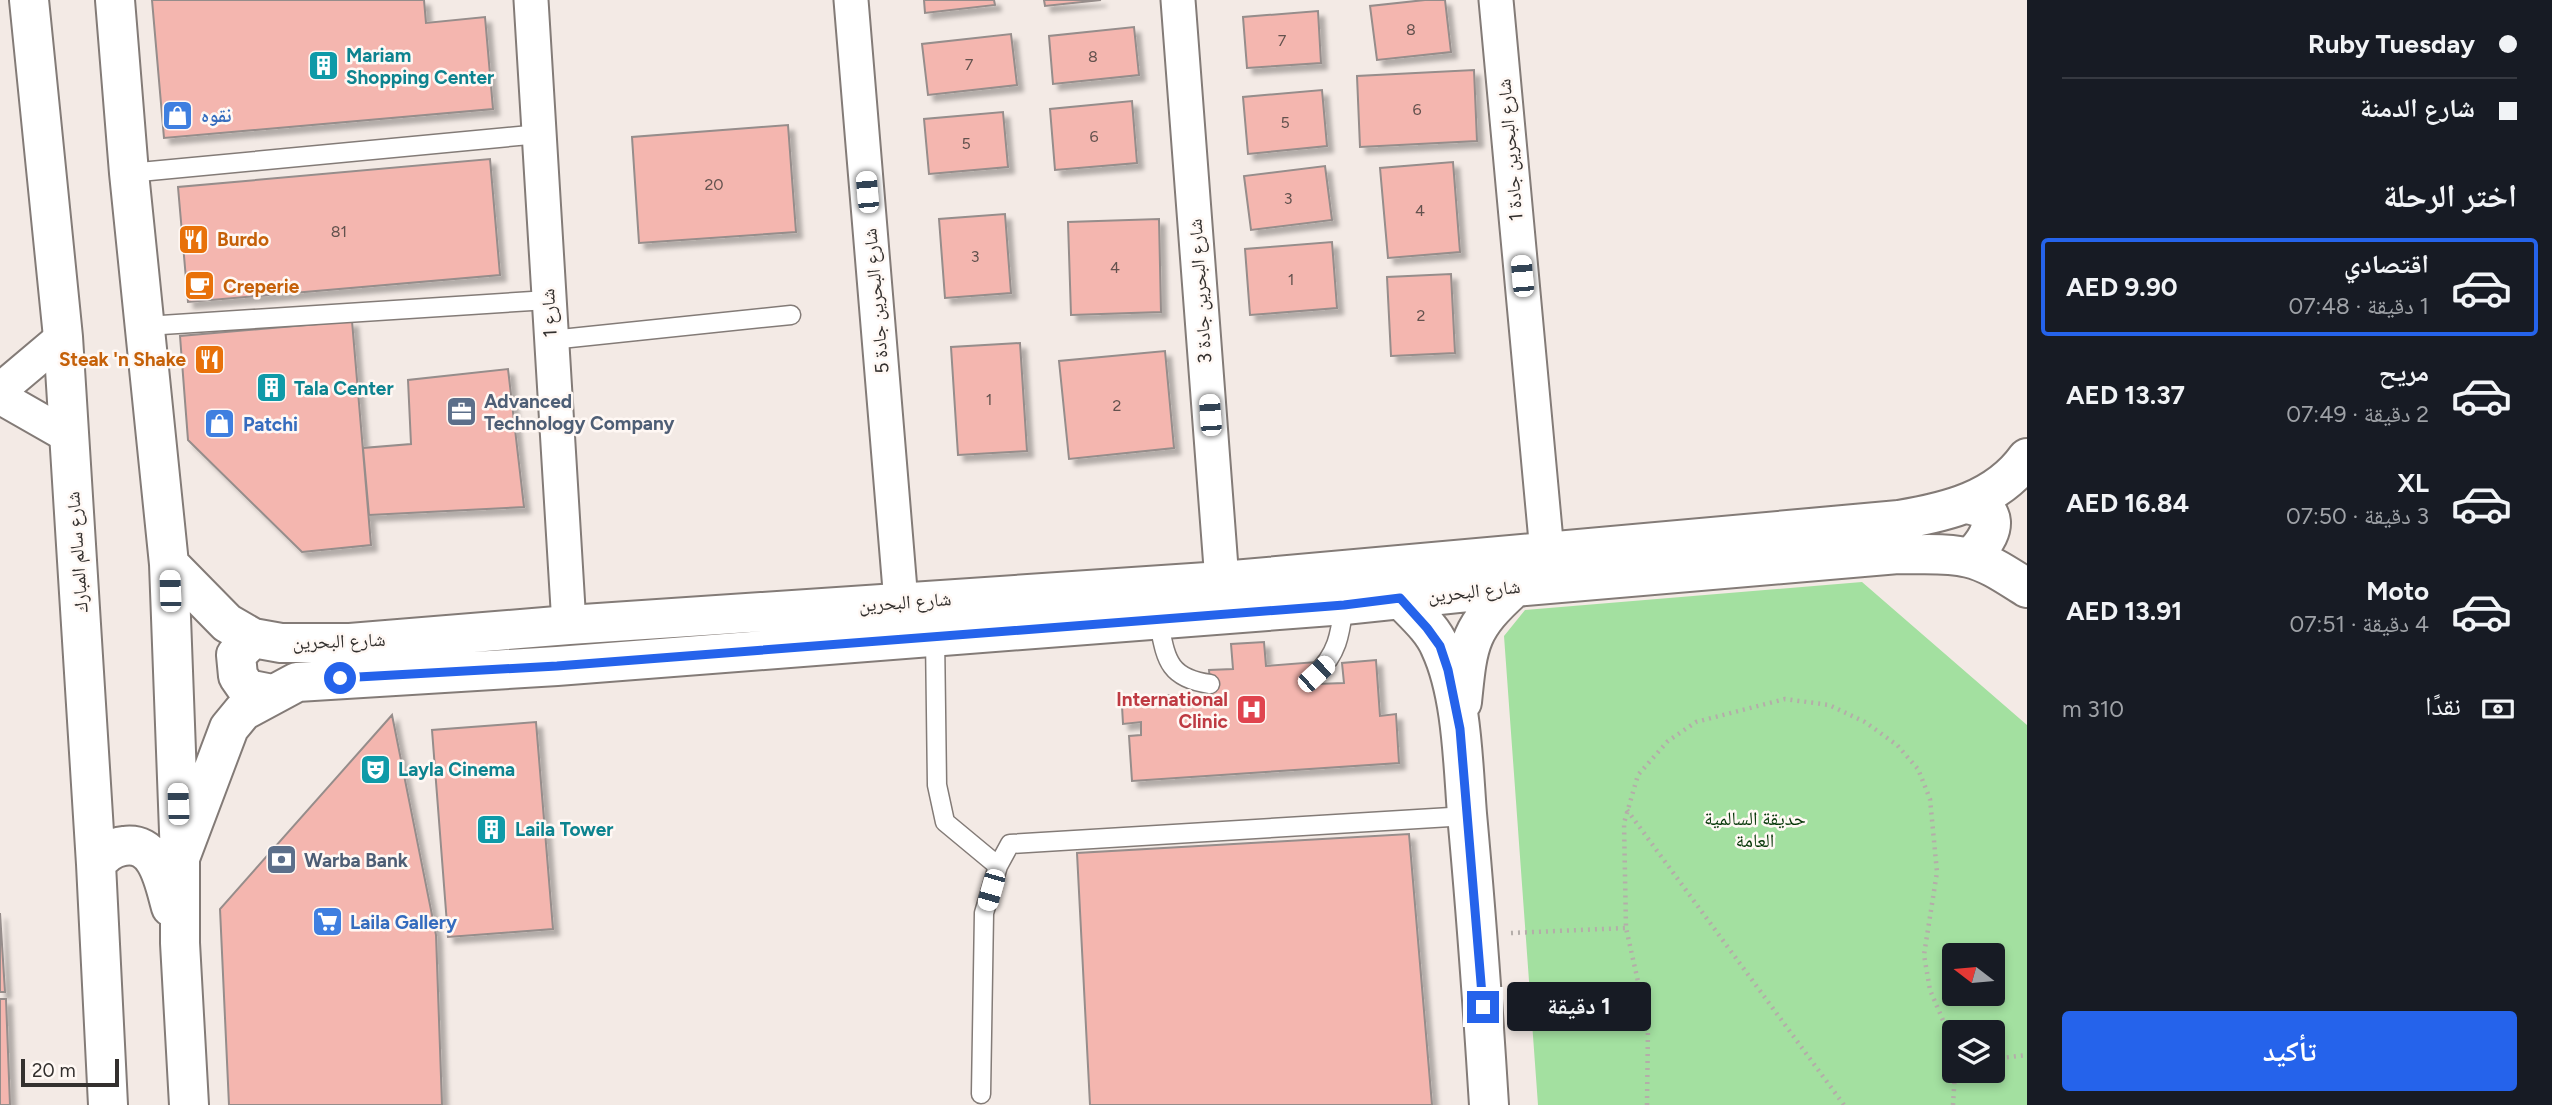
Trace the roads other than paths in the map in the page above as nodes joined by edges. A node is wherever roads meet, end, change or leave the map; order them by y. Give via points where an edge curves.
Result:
1 (29, 0) edge
2 (97, 0) edge
3 (115, 0) edge
4 (531, 0) edge
5 (851, 0) edge
6 (1178, 0) edge
7 (1496, 0) edge
8 (118, 50) junction
9 (540, 134) junction
10 (129, 173) junction
11 (548, 300) junction
12 (791, 315) dead end
13 (146, 326) junction
14 (63, 337) junction
15 (551, 340) junction
16 (0, 390) edge
17 (0, 397) edge
18 (70, 438) junction
19 (2027, 458) edge
20 (1968, 504) junction
21 (1547, 552) junction
22 (1970, 558) junction
23 (169, 564) junction
24 (1223, 581) junction
25 (1515, 587) junction
26 (2027, 588) edge
27 (1400, 598) junction
28 (901, 603) junction
29 (1344, 605) junction
30 (1158, 619) junction
31 (569, 625) junction
32 (935, 636) junction
33 (253, 638) junction
34 (1316, 674) dead end
35 (1210, 684) dead end
36 (272, 694) junction
37 (1460, 729) junction
38 (1467, 816) junction
39 (180, 858) junction
40 (96, 864) junction
41 (998, 866) junction
42 (180, 943) junction
43 (981, 1094) dead end
44 (108, 1105) edge
45 (188, 1105) edge
46 (1489, 1105) edge

1 - 14 street, شارع سالم المبارك
2 - 8 street
3 - 8 street
4 - 9 street, شارع 1
5 - 28 street, شارع البحرين جادة 5
6 - 24 street, شارع البحرين جادة 3
7 - 21 street, شارع البحرين جادة 1
8 - 10 street
9 - 10 lane
9 - 11 street, شارع 1
10 - 13 street
11 - 13 lane
11 - 15 street, شارع 1
12 - 15 lane
13 - 23 street
14 - 16 street
14 - 18 street, شارع سالم المبارك
15 - 31 street, شارع 1
17 - 18 street
18 - 40 street, شارع سالم المبارك
19 - 20 street, شارع البحرين via 1999,486
20 - 21 street, شارع البحرين via 1899,520
20 - 22 street via 1984,509 1990,520 1989,535
21 - 24 street, شارع البحرين
22 - 25 street, شارع البحرين via 1898,554
22 - 26 street, شارع البحرين
23 - 33 street, شارع البحرين via 227,623
23 - 39 street
24 - 28 street, شارع البحرين
25 - 27 street, شارع البحرين
25 - 37 street via 1489,610 1474,633 1466,660
27 - 29 street, شارع البحرين
27 - 37 street via 1440,646
28 - 31 street, شارع البحرين
29 - 30 street, شارع البحرين
29 - 34 lane via 1329,662
30 - 32 street, شارع البحرين
30 - 35 lane via 1167,661 1177,674
31 - 33 street, شارع البحرين via 351,643 281,643
32 - 36 street, شارع البحرين via 297,682
32 - 41 lane via 937,785 945,822
33 - 36 street via 236,655 238,676 247,689
36 - 39 street, شارع البحرين via 243,711 229,728
37 - 38 street
38 - 41 lane via 1010,844
38 - 46 street
39 - 42 street
40 - 42 street via 111,850 128,845 137,845 151,855 161,873
40 - 44 street, شارع سالم المبارك
41 - 43 lane via 984,913
42 - 45 street

